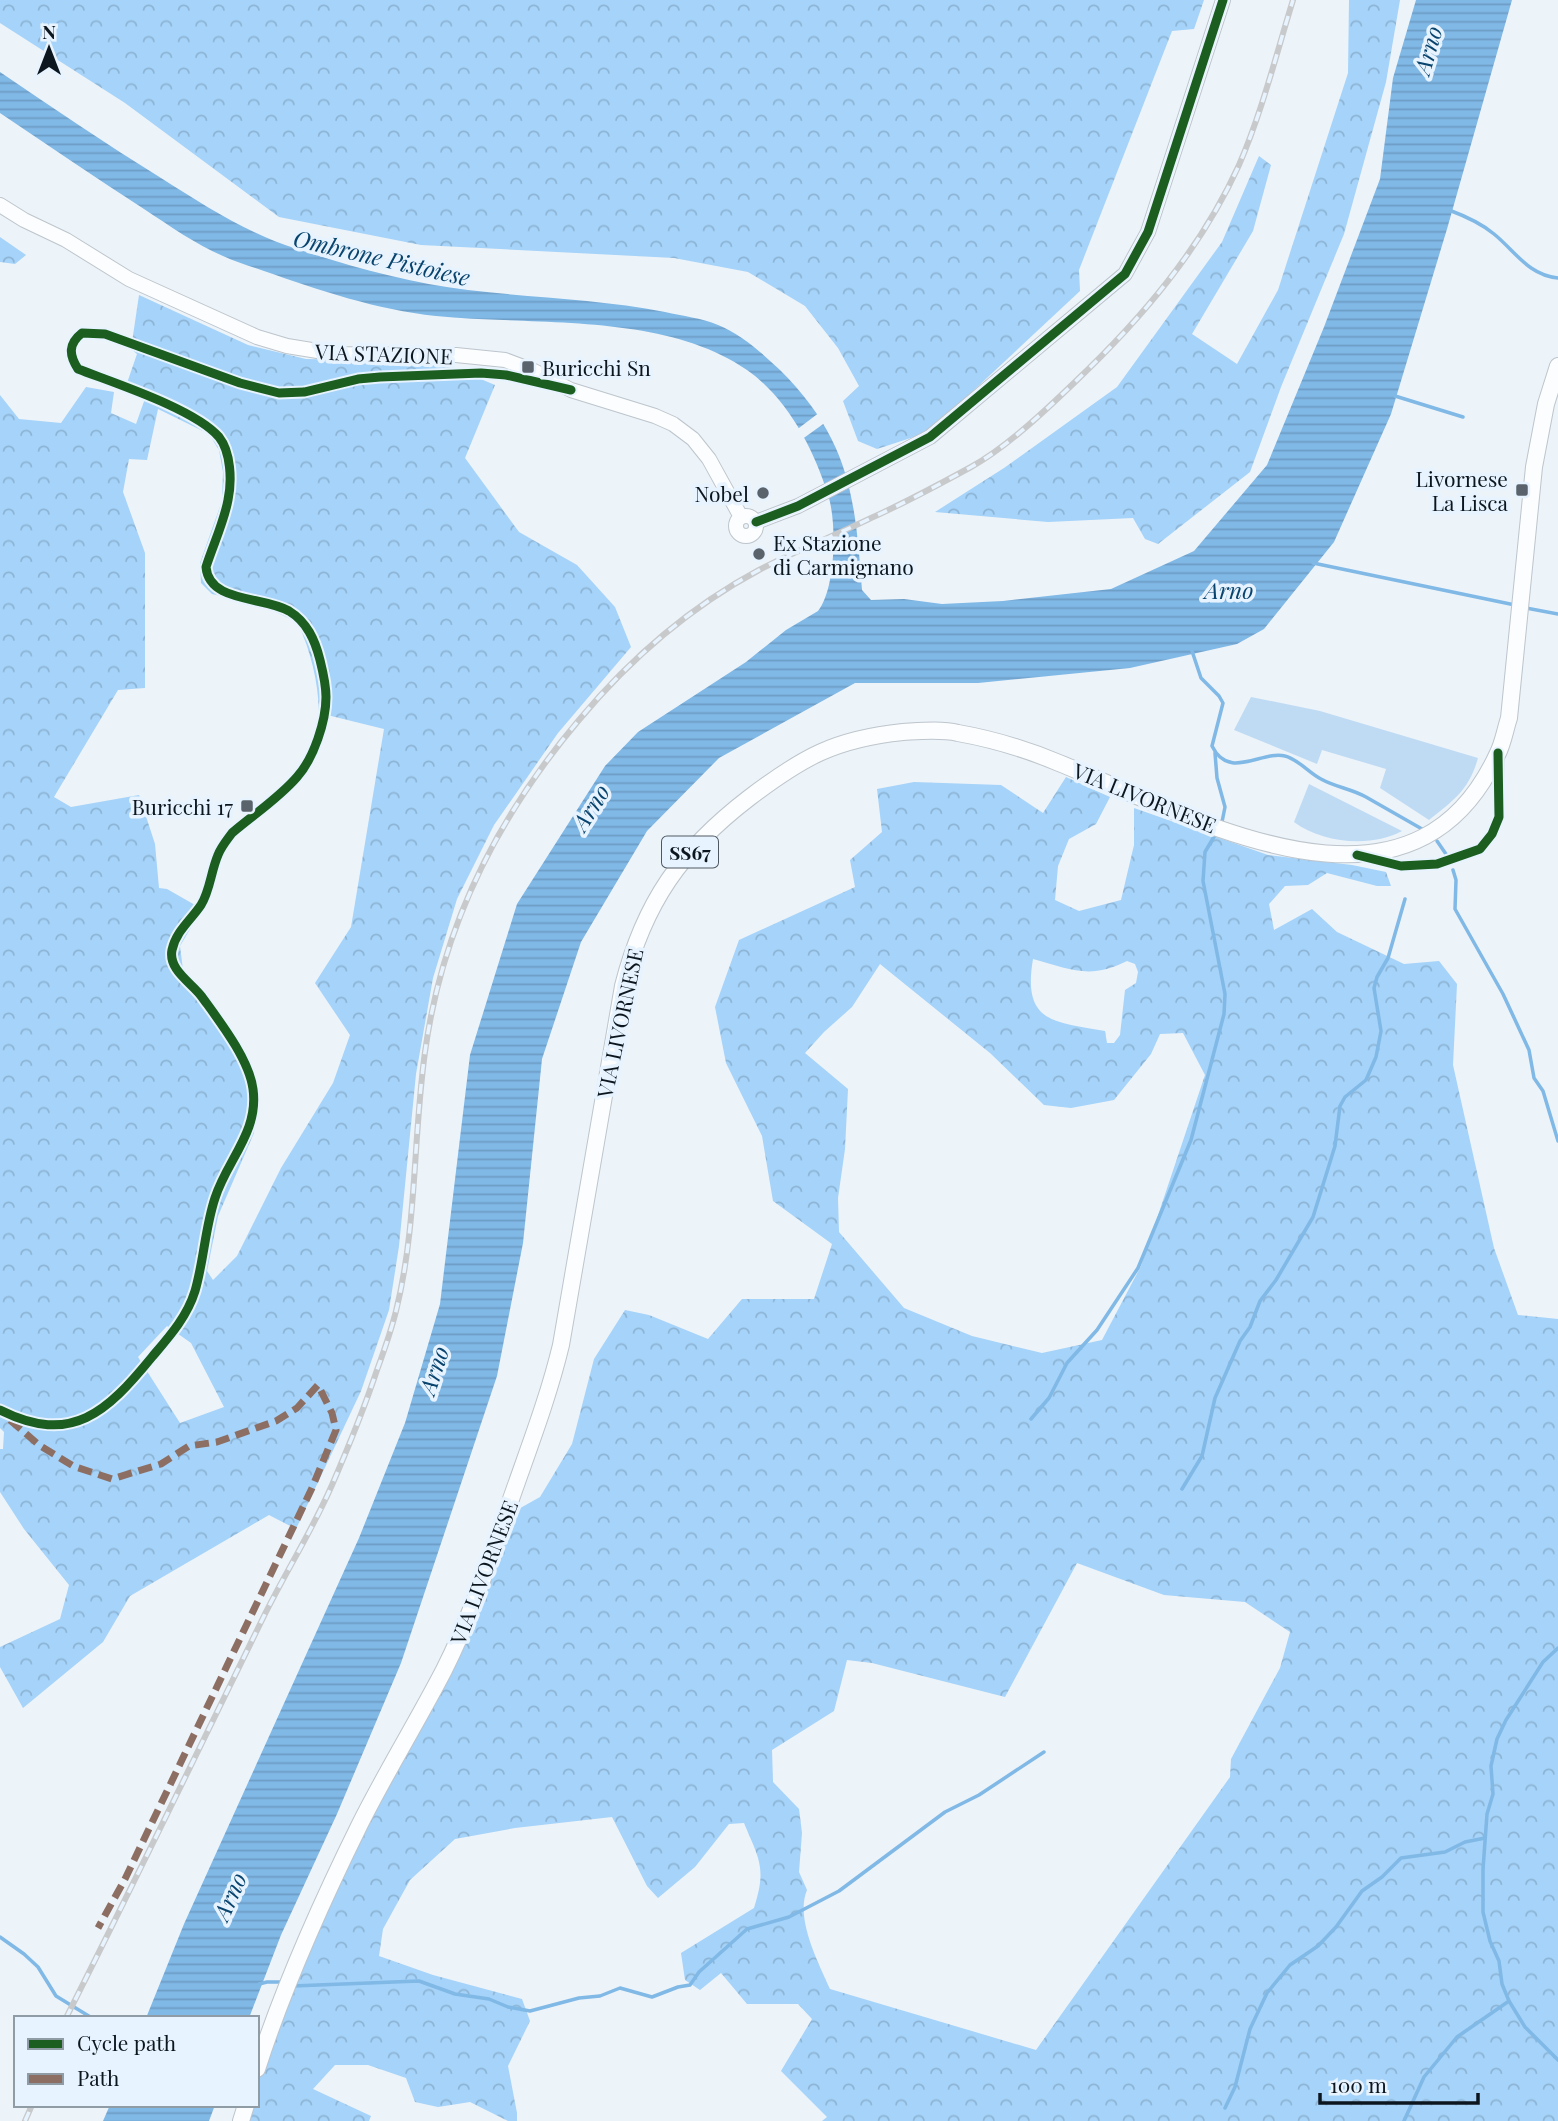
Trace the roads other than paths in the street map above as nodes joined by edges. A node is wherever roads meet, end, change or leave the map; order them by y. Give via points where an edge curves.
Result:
1 (1223, 0) edge
2 (0, 205) edge
3 (1558, 366) edge
4 (571, 390) junction
5 (1499, 753) junction
6 (1357, 855) junction
7 (0, 1410) edge
8 (259, 2064) edge

1 - 4 street, VIA STAZIONE via 1148,232 1125,274 930,438 798,506 755,522 749,516 741,517 709,459 673,424
2 - 4 street, VIA STAZIONE via 129,279 257,337 336,354 505,360
3 - 5 main road, VIA LIVORNESE / SS67 via 1539,434 1509,718
4 - 7 street via 481,373 358,379 279,393 105,334 82,333 73,340 70,350 78,369 195,417 219,437 230,486 207,577 218,589 269,603 303,622 317,649 326,708 297,777 232,833 218,853 201,905 172,950 180,974 200,994 247,1068 253,1090 250,1128 216,1194 194,1293 175,1330 125,1390 86,1419 38,1425
5 - 6 main road, VIA LIVORNESE / SS67 via 1481,785 1440,827 1412,843
5 - 6 street via 1499,817 1480,849 1437,863 1401,866
6 - 8 main road, VIA LIVORNESE / SS67 via 1294,849 1258,840 1057,762 957,732 918,731 874,735 829,747 789,768 745,801 674,870 633,948 561,1345 481,1586 320,1909

